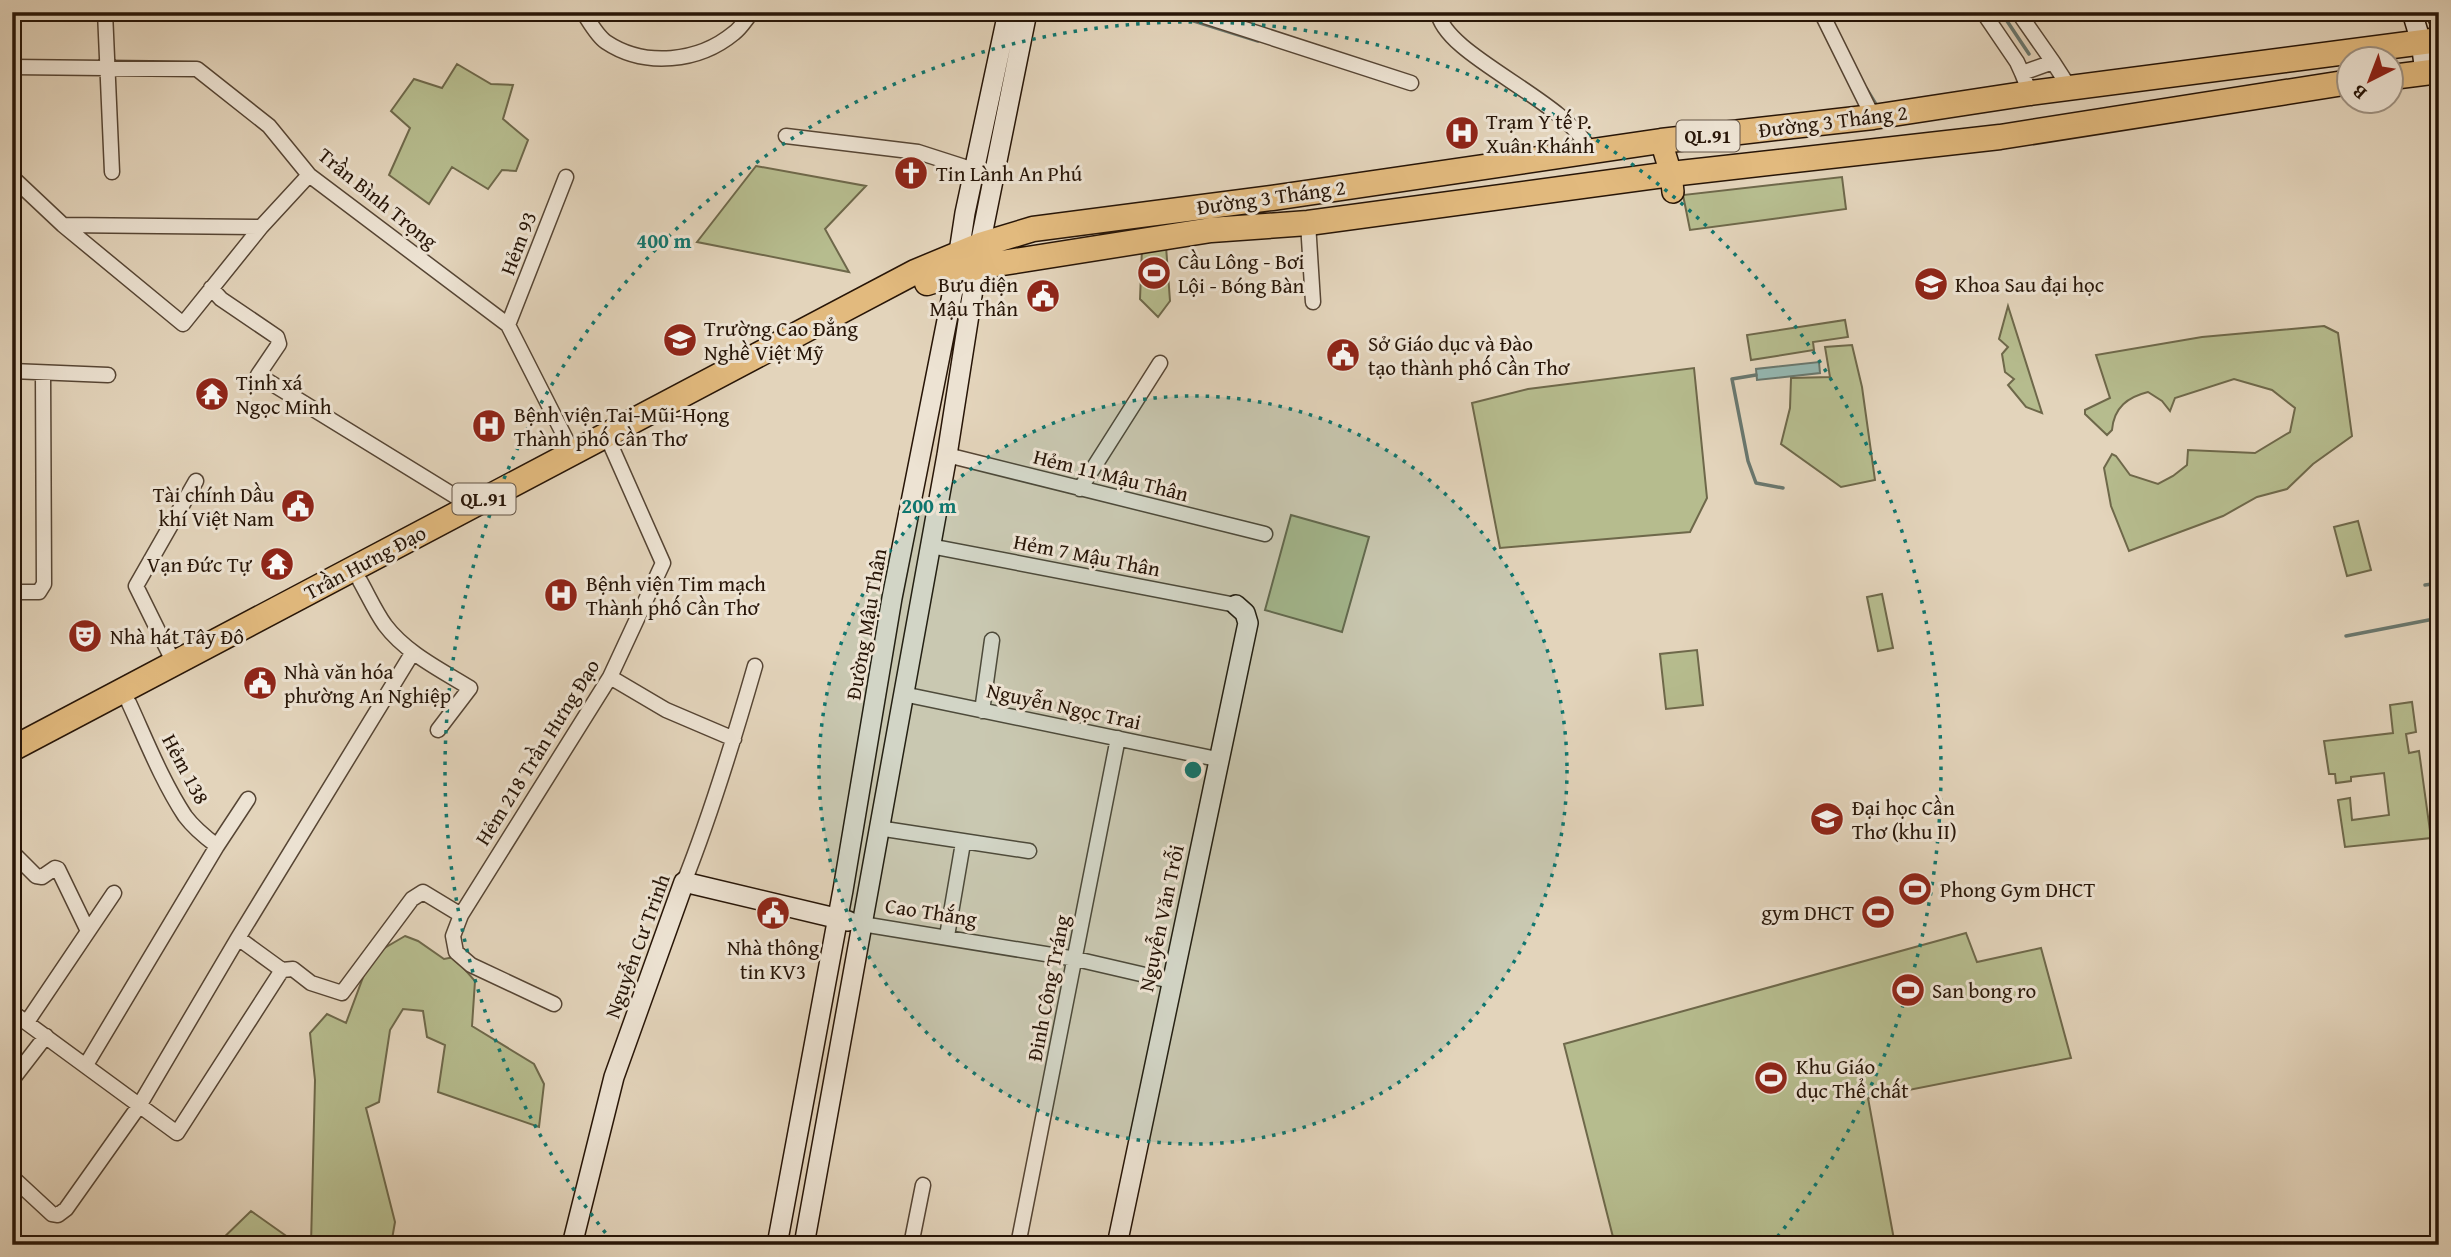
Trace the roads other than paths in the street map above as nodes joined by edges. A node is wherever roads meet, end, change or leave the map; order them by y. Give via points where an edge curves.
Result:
1 (105, 12) edge
2 (583, 12) edge
3 (752, 12) edge
4 (1008, 12) edge
5 (1027, 12) edge
6 (1192, 12) edge
7 (1438, 12) edge
8 (1821, 12) edge
9 (1983, 12) edge
10 (2018, 12) edge
11 (2412, 12) edge
12 (2437, 12) edge
13 (2439, 20) edge
14 (2430, 41) edge
15 (2053, 62) junction
16 (12, 67) edge
17 (107, 68) junction
18 (2432, 71) edge
19 (2406, 74) edge
20 (1412, 83) dead end
21 (2026, 83) junction
22 (2336, 85) edge
23 (2071, 90) junction
24 (1873, 117) junction
25 (786, 136) dead end
26 (1661, 141) junction
27 (1590, 151) junction
28 (974, 170) junction
29 (112, 172) dead end
30 (309, 175) junction
31 (12, 177) edge
32 (566, 177) dead end
33 (1672, 183) junction
34 (1308, 223) junction
35 (64, 225) junction
36 (261, 227) junction
37 (968, 260) junction
38 (211, 288) junction
39 (1313, 302) dead end
40 (508, 326) junction
41 (1160, 363) dead end
42 (12, 372) edge
43 (43, 373) junction
44 (107, 375) dead end
45 (612, 448) junction
46 (573, 453) junction
47 (947, 456) junction
48 (196, 481) dead end
49 (1080, 489) junction
50 (471, 506) junction
51 (1265, 534) dead end
52 (930, 546) junction
53 (360, 581) junction
54 (12, 592) edge
55 (892, 598) junction
56 (919, 604) junction
57 (1236, 605) joint
58 (992, 640) dead end
59 (413, 652) junction
60 (174, 663) junction
61 (755, 666) dead end
62 (610, 677) junction
63 (903, 694) junction
64 (129, 703) junction
65 (982, 711) junction
66 (438, 730) dead end
67 (1118, 738) junction
68 (734, 739) junction
69 (12, 749) edge
70 (1217, 759) junction
71 (12, 765) edge
72 (248, 799) dead end
73 (878, 828) junction
74 (963, 843) junction
75 (217, 846) junction
76 (1029, 851) dead end
77 (12, 852) edge
78 (684, 882) junction
79 (114, 892) dead end
80 (461, 915) junction
81 (836, 919) junction
82 (862, 924) junction
83 (88, 929) junction
84 (947, 936) junction
85 (238, 938) junction
86 (1076, 959) junction
87 (282, 970) junction
88 (1171, 981) junction
89 (554, 1004) dead end
90 (12, 1012) edge
91 (27, 1022) junction
92 (46, 1036) junction
93 (86, 1065) junction
94 (12, 1080) edge
95 (139, 1106) junction
96 (12, 1177) edge
97 (923, 1185) dead end
98 (572, 1245) edge
99 (777, 1245) edge
100 (804, 1245) edge
101 (911, 1245) edge
102 (1018, 1245) edge
103 (1117, 1245) edge

1 - 17 street
2 - 3 street via 604,42 634,55 663,60 713,47 736,32
4 - 28 main road, Đường Mậu Thân
5 - 37 main road, Đường Mậu Thân
6 - 20 street
7 - 27 street via 1449,34 1546,104 1585,140
8 - 24 street
9 - 21 street
10 - 15 street
11 - 14 main road
12 - 13 main road
14 - 18 main road
14 - 23 highway, Đường 3 Tháng 2 / QL.91
15 - 21 street
15 - 23 street
16 - 17 street, Trần Bình Trọng
17 - 29 street
17 - 30 street, Trần Bình Trọng via 197,69 269,126
18 - 19 highway
21 - 23 highway, Đường 3 Tháng 2 / QL.91
21 - 24 highway, Đường 3 Tháng 2 / QL.91
22 - 33 highway, Đường 3 Tháng 2 / QL.91 via 2001,146
24 - 26 highway, Đường 3 Tháng 2 / QL.91
25 - 28 street via 918,152
26 - 27 highway, Đường 3 Tháng 2 / QL.91
26 - 33 main road
27 - 37 highway, Đường 3 Tháng 2 / QL.91 via 1033,229
28 - 37 main road, Đường Mậu Thân
30 - 36 street
30 - 40 street, Trần Bình Trọng
31 - 35 street
32 - 40 street, Hẻm 93
33 - 34 highway, Đường 3 Tháng 2 / QL.91
34 - 37 highway, Đường 3 Tháng 2 / QL.91 via 1211,230
34 - 39 street
35 - 36 street
35 - 38 street via 183,324
36 - 38 street
37 - 45 highway, Trần Hưng Đạo / QL.91
37 - 46 highway, Trần Hưng Đạo / QL.91 via 915,272
37 - 47 main road, Đường Mậu Thân
37 - 55 main road, Đường Mậu Thân
38 - 50 street via 277,337 279,344 258,375
40 - 46 street, Trần Bình Trọng
41 - 49 street
42 - 43 street
43 - 44 street
43 - 54 street via 44,584 39,592
45 - 53 highway, Trần Hưng Đạo / QL.91
45 - 62 street, Hẻm 218 Trần Hưng Đạo via 663,563
46 - 50 highway, Trần Hưng Đạo / QL.91
47 - 49 street, Hẻm 11 Mậu Thân
47 - 52 main road, Đường Mậu Thân
48 - 60 street via 136,586
49 - 51 street, Hẻm 11 Mậu Thân
50 - 60 highway, Trần Hưng Đạo / QL.91
52 - 56 main road, Đường Mậu Thân
52 - 57 street, Hẻm 7 Mậu Thân
53 - 59 street via 386,626
53 - 64 highway, Trần Hưng Đạo / QL.91
55 - 56 main road
55 - 81 main road, Đường Mậu Thân
56 - 63 main road, Đường Mậu Thân
57 - 70 main road, Nguyễn Văn Trỗi via 1248,623
58 - 65 street
59 - 66 street via 470,688
59 - 85 street
60 - 69 highway, Trần Hưng Đạo / QL.91
61 - 68 street, Nguyễn Cư Trinh
62 - 68 street via 666,710
62 - 80 street, Hẻm 218 Trần Hưng Đạo
63 - 65 street, Nguyễn Ngọc Trai
63 - 73 main road, Đường Mậu Thân
64 - 71 highway, Trần Hưng Đạo / QL.91
64 - 75 street, Hẻm 138 via 185,815
65 - 67 street, Nguyễn Ngọc Trai
67 - 70 street, Nguyễn Ngọc Trai
67 - 86 street, Đinh Công Tráng
68 - 78 street, Nguyễn Cư Trinh
70 - 88 main road, Nguyễn Văn Trỗi
72 - 75 street
73 - 74 street
73 - 82 main road, Đường Mậu Thân
74 - 76 street
74 - 84 street
75 - 93 street
77 - 83 street via 36,876 58,869
78 - 81 main road, Cao Thắng
78 - 98 main road, Nguyễn Cư Trinh via 614,1077
79 - 83 street
80 - 87 street via 430,895 418,894 342,993 311,983 293,969
80 - 89 street via 453,936 456,952 471,965
81 - 82 main road, Cao Thắng
81 - 99 main road, Đường Mậu Thân
82 - 84 street, Cao Thắng
82 - 100 main road, Đường Mậu Thân
83 - 91 street
84 - 86 street, Cao Thắng
85 - 87 street
85 - 95 street
86 - 88 street, Cao Thắng
86 - 102 street, Đinh Công Tráng
87 - 95 street via 177,1133
88 - 103 main road, Nguyễn Văn Trỗi
90 - 91 street
91 - 92 street
92 - 93 street
92 - 94 street
93 - 95 street
95 - 96 street via 58,1215
97 - 101 street

